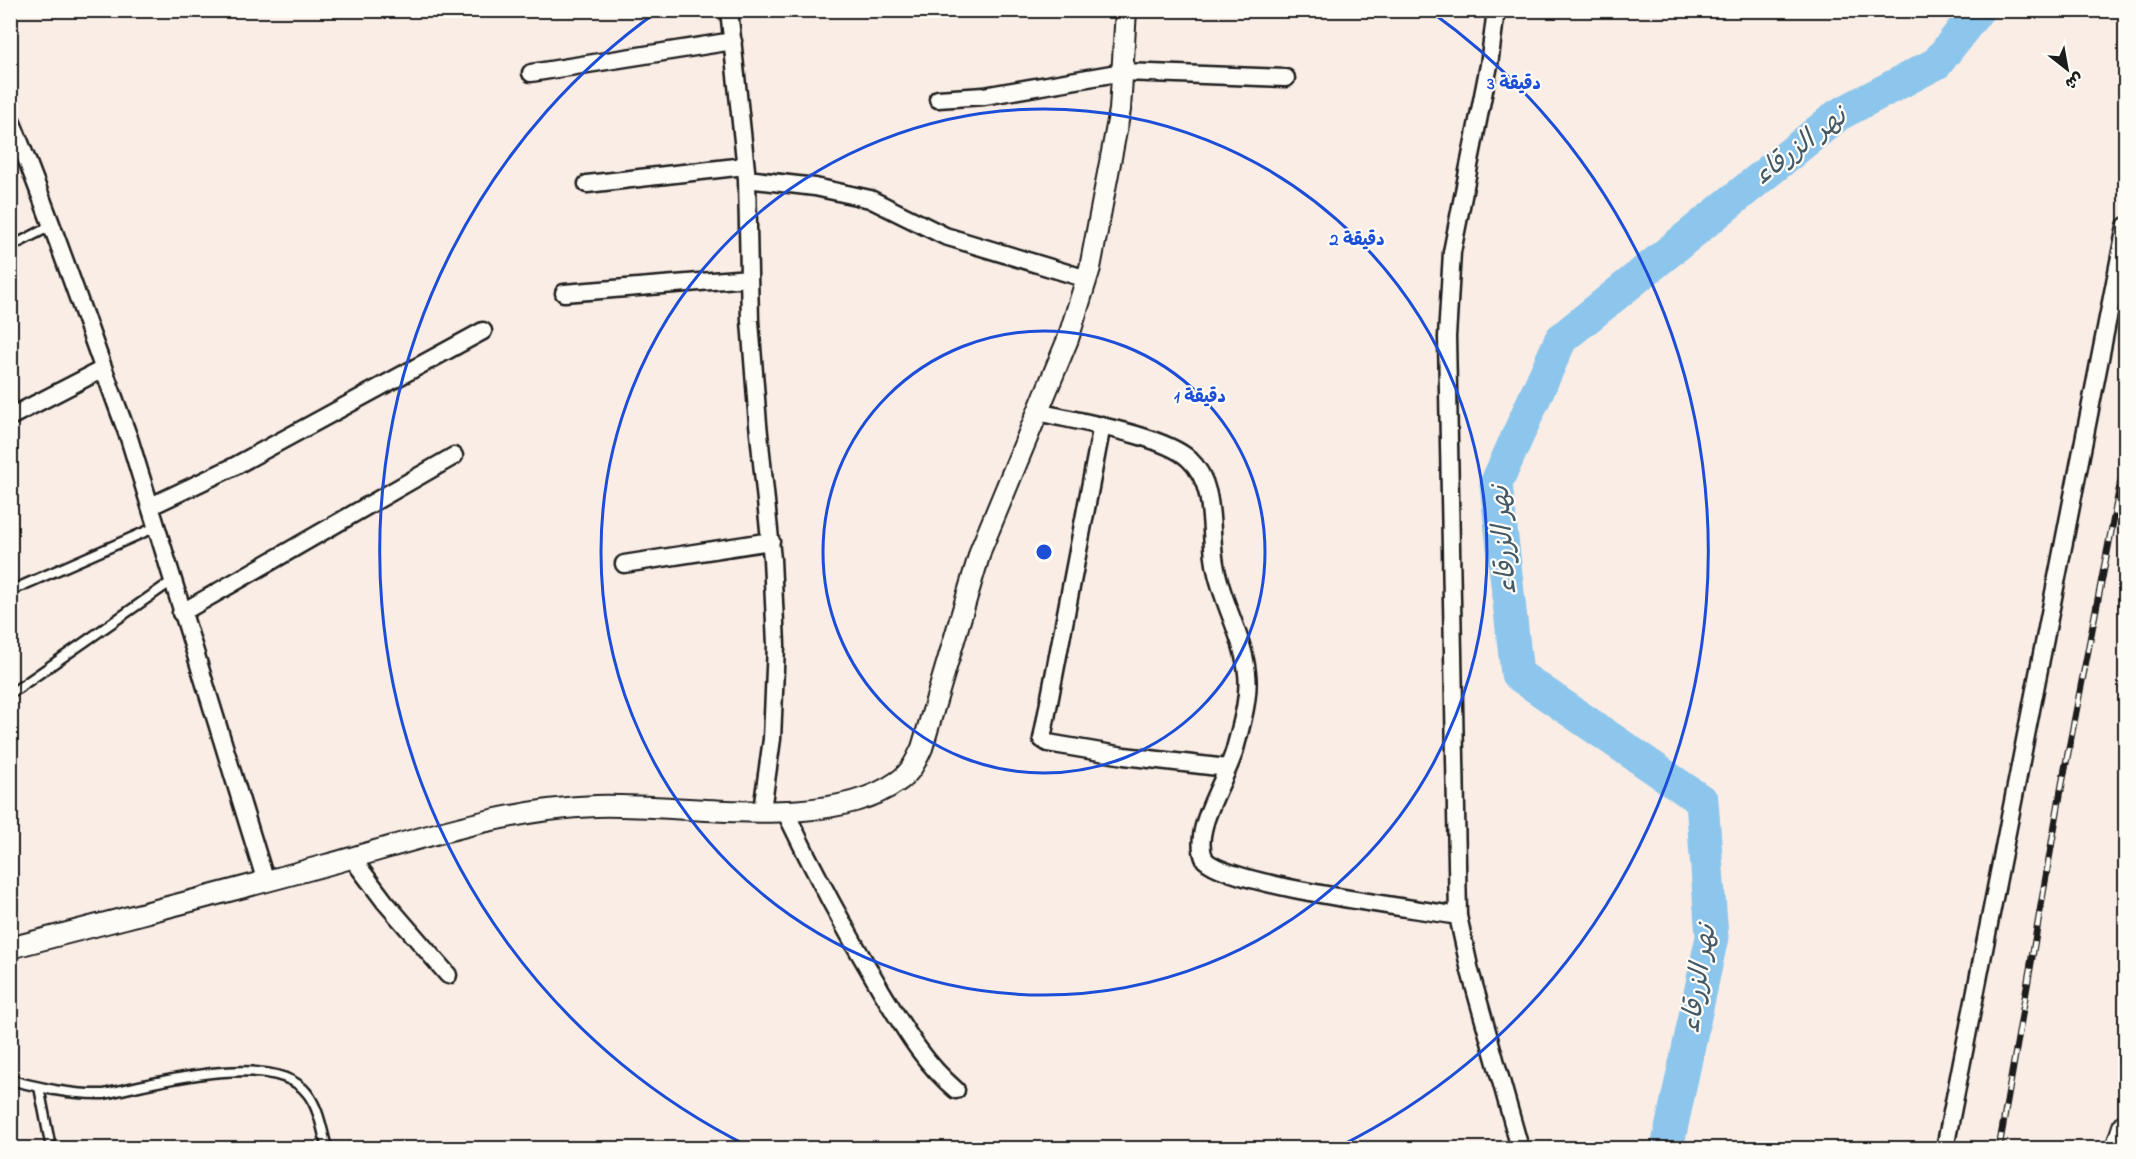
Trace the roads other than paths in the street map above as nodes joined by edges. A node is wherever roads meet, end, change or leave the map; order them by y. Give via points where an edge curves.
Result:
1 (729, 10) edge
2 (1126, 10) edge
3 (1496, 10) edge
4 (733, 41) junction
5 (1123, 72) junction
6 (531, 73) dead end
7 (1286, 78) dead end
8 (938, 99) dead end
9 (10, 118) edge
10 (746, 173) junction
11 (587, 184) dead end
12 (54, 224) junction
13 (2126, 226) edge
14 (10, 247) edge
15 (749, 278) junction
16 (1087, 279) junction
17 (564, 293) dead end
18 (483, 331) dead end
19 (102, 369) junction
20 (1038, 412) junction
21 (10, 417) edge
22 (1102, 425) junction
23 (454, 456) dead end
24 (151, 506) junction
25 (156, 526) junction
26 (771, 541) junction
27 (624, 564) dead end
28 (172, 581) junction
29 (10, 591) edge
30 (181, 613) junction
31 (10, 694) edge
32 (1227, 768) junction
33 (762, 810) junction
34 (785, 811) junction
35 (352, 858) junction
36 (266, 882) junction
37 (1458, 916) junction
38 (10, 948) edge
39 (448, 975) dead end
40 (10, 1080) edge
41 (39, 1087) junction
42 (956, 1090) dead end
43 (2126, 1126) edge
44 (51, 1149) edge
45 (327, 1149) edge
46 (1520, 1149) edge
47 (1945, 1149) edge
48 (2119, 1149) edge

1 - 4 street
2 - 5 street
3 - 37 street via 1452,252 1447,337
4 - 6 street
4 - 10 street
5 - 7 street
5 - 8 street via 984,96
5 - 16 street via 1109,177
9 - 12 street
10 - 11 street
10 - 15 street
10 - 16 street via 870,199 945,237
12 - 14 lane
12 - 19 street
13 - 47 street
15 - 17 street
15 - 26 street via 758,424
16 - 20 street
18 - 24 street via 232,467
19 - 21 street
19 - 24 street
20 - 22 street
20 - 34 street via 981,549 928,732 911,769 899,782 853,804
22 - 32 street via 1172,447 1188,458 1202,477 1221,589 1247,672 1241,722
22 - 32 street via 1042,738 1085,750
23 - 30 street
24 - 25 street
25 - 28 street
25 - 29 lane
26 - 27 street
26 - 33 street via 776,645 772,739
28 - 30 street
28 - 31 lane
30 - 36 street
32 - 37 street via 1200,838 1202,853 1210,865 1228,873 1326,894
33 - 34 street
33 - 35 street via 564,808
34 - 42 street via 858,954 916,1048
35 - 36 street
35 - 39 street
36 - 38 street
37 - 46 street
40 - 41 lane
41 - 44 lane
41 - 45 lane via 68,1094 96,1094 206,1073 247,1070 275,1075 306,1091 318,1114
43 - 48 main road

